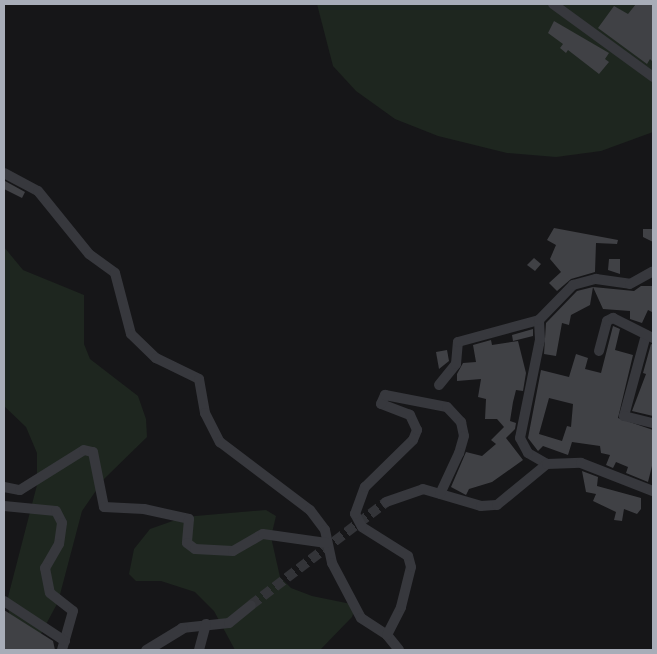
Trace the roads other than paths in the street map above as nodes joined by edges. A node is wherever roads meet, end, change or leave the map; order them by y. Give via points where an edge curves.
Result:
1 (553, 4) edge
2 (653, 77) edge
3 (4, 174) edge
4 (653, 273) edge
5 (539, 320) junction
6 (649, 336) edge
7 (599, 351) dead end
8 (439, 385) dead end
9 (653, 424) edge
10 (547, 464) junction
11 (4, 487) edge
12 (653, 491) edge
13 (440, 494) junction
14 (386, 502) tunnel mouth
15 (4, 506) edge
16 (326, 543) junction
17 (4, 601) edge
18 (251, 605) tunnel mouth
19 (206, 624) junction
20 (182, 628) joint
21 (387, 635) junction
22 (64, 646) edge
23 (146, 650) edge
24 (199, 650) edge
25 (399, 650) edge

1 - 2 street
3 - 16 street via 38,191 89,254 115,274 131,334 156,358 199,379 205,412 220,442 310,510 324,530
4 - 5 street via 630,284 596,279 573,285
5 - 8 street via 458,342 456,364
5 - 10 street via 540,340 520,438 528,453
6 - 7 street via 613,318 607,321
6 - 9 street via 624,416
10 - 12 street via 581,464
10 - 13 street via 497,505 481,506
11 - 16 street via 20,490 76,454 93,452 104,507 144,509 189,519 187,543 195,549 234,552 264,534
13 - 14 street via 411,489
13 - 21 street via 464,436 461,422 447,407 385,394 380,404 410,415 417,430 413,440 365,487 355,514 362,527 408,556 412,567 401,607
15 - 22 street via 56,511 62,524 59,544 45,568 50,592 73,611
16 - 21 street via 361,618
17 - 22 street
18 - 19 street via 229,623
19 - 20 street
19 - 24 street
20 - 23 street
21 - 25 street

